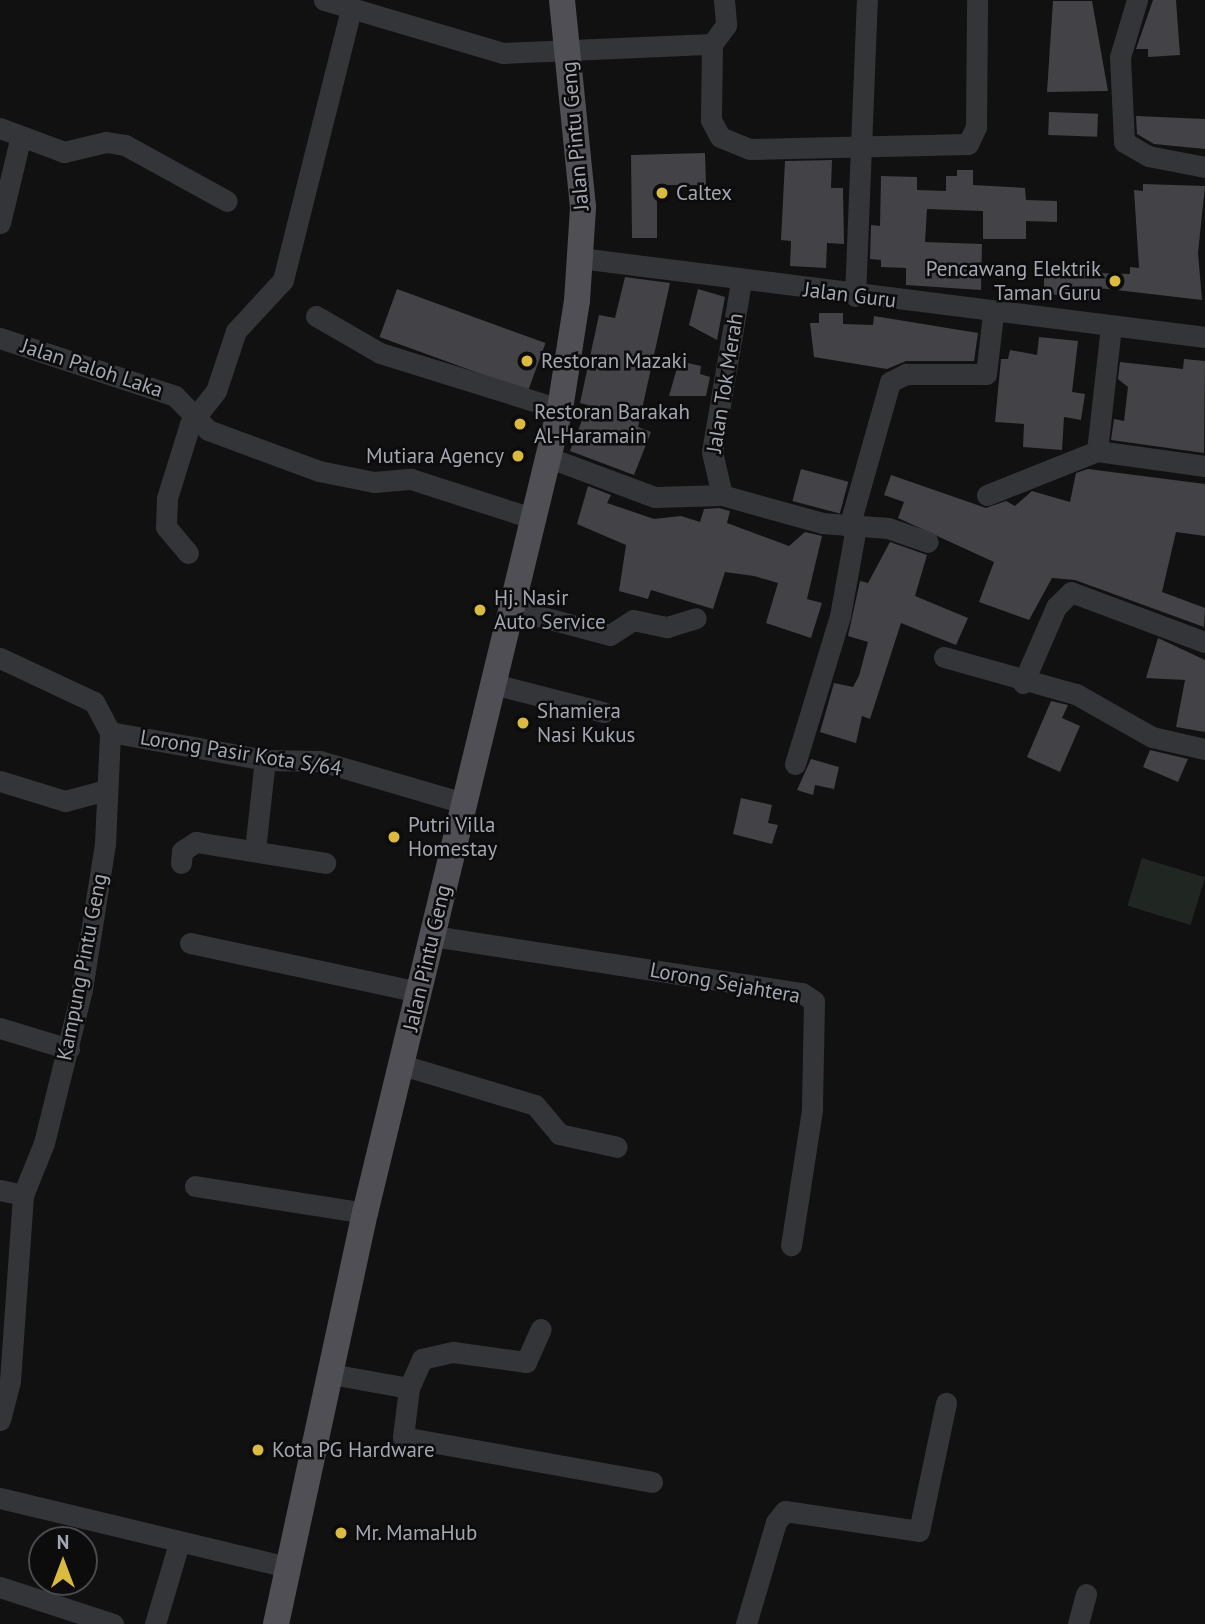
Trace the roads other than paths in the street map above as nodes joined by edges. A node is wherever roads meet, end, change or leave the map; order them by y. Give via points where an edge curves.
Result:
1 (324, 0) edge
2 (562, 0) edge
3 (724, 0) edge
4 (867, 0) edge
5 (977, 0) edge
6 (1137, 0) edge
7 (351, 9) junction
8 (712, 44) junction
9 (569, 52) junction
10 (0, 128) edge
11 (20, 140) junction
12 (858, 144) junction
13 (1205, 167) edge
14 (227, 201) dead end
15 (0, 223) edge
16 (580, 258) junction
17 (741, 282) junction
18 (855, 296) junction
19 (993, 314) junction
20 (316, 316) dead end
21 (1111, 327) junction
22 (1205, 337) edge
23 (0, 338) edge
24 (560, 409) junction
25 (197, 416) junction
26 (1097, 451) junction
27 (550, 458) junction
28 (1205, 466) edge
29 (718, 489) junction
30 (987, 495) dead end
31 (532, 518) junction
32 (853, 527) junction
33 (928, 542) dead end
34 (188, 554) dead end
35 (512, 609) junction
36 (696, 618) dead end
37 (1205, 642) edge
38 (944, 657) dead end
39 (0, 658) edge
40 (1023, 683) junction
41 (494, 684) junction
42 (603, 712) dead end
43 (110, 732) junction
44 (1205, 748) edge
45 (265, 760) junction
46 (795, 764) dead end
47 (0, 781) edge
48 (106, 790) junction
49 (464, 803) junction
50 (255, 850) junction
51 (181, 863) dead end
52 (325, 863) dead end
53 (433, 936) junction
54 (190, 943) dead end
55 (419, 992) junction
56 (0, 1028) edge
57 (69, 1049) junction
58 (402, 1065) junction
59 (617, 1147) dead end
60 (195, 1186) dead end
61 (0, 1190) edge
62 (23, 1195) junction
63 (365, 1213) junction
64 (791, 1245) dead end
65 (541, 1329) dead end
66 (331, 1374) junction
67 (409, 1388) junction
68 (946, 1403) dead end
69 (0, 1420) edge
70 (652, 1482) dead end
71 (0, 1498) edge
72 (179, 1543) junction
73 (288, 1567) junction
74 (0, 1587) edge
75 (1086, 1594) dead end
76 (113, 1624) edge
77 (155, 1624) edge
78 (276, 1624) edge
79 (746, 1624) edge
80 (1078, 1624) edge

1 - 7 street
2 - 9 main road, Jalan Pintu Geng
3 - 8 street via 726,24
4 - 12 street
5 - 12 street via 974,137 968,144 947,146
6 - 13 street via 1120,57 1124,142 1148,156
7 - 9 street via 492,51
7 - 25 street via 284,280 236,331 216,391
8 - 9 street
8 - 12 street via 711,120 729,144 748,149
9 - 16 main road, Jalan Pintu Geng via 583,207
10 - 11 street
11 - 14 street via 78,153 115,141
11 - 15 street
12 - 18 street
16 - 17 street, Jalan Guru
16 - 24 main road, Jalan Pintu Geng
17 - 18 street, Jalan Guru
17 - 29 street, Jalan Tok Merah via 720,384
18 - 19 street, Jalan Guru
19 - 21 street, Jalan Guru
19 - 32 street via 986,374 906,374 890,382
20 - 24 street via 372,348
21 - 22 street, Jalan Guru
21 - 26 street
23 - 25 street, Jalan Paloh Laka via 175,396
24 - 27 main road, Jalan Pintu Geng
25 - 31 street, Jalan Paloh Laka via 211,432 319,471 374,482 411,479
25 - 34 street via 164,512 173,540
26 - 28 street
26 - 30 street
27 - 29 street via 655,497
27 - 31 main road, Jalan Pintu Geng
29 - 32 street
31 - 35 main road, Jalan Pintu Geng
32 - 33 street via 888,528
32 - 46 street via 840,616
35 - 36 street via 610,635 633,620 667,627
35 - 41 main road, Jalan Pintu Geng
37 - 40 street via 1071,592 1056,607
38 - 40 street
39 - 43 street, Lorong Pasir Kota S/64 via 94,702
40 - 44 street via 1076,694 1172,746
41 - 42 street
41 - 49 main road, Jalan Pintu Geng
43 - 45 street, Lorong Pasir Kota S/64
43 - 48 street, Kampung Pintu Geng
45 - 49 street, Lorong Pasir Kota S/64 via 320,761
45 - 50 street
47 - 48 street via 65,801
48 - 57 street, Kampung Pintu Geng via 105,844
49 - 53 main road, Jalan Pintu Geng
50 - 51 street via 196,842 182,851
50 - 52 street
53 - 55 main road, Jalan Pintu Geng
53 - 64 street, Lorong Sejahtera via 802,993 814,1001 812,1110
54 - 55 street
55 - 58 main road, Jalan Pintu Geng
56 - 57 street
57 - 62 street, Kampung Pintu Geng
58 - 59 street via 535,1105 559,1134
58 - 63 main road, Jalan Pintu Geng
60 - 63 street
61 - 62 street
62 - 69 street, Kampung Pintu Geng via 10,1381
63 - 66 main road, Jalan Pintu Geng
65 - 67 street via 526,1362 453,1352 422,1359
66 - 67 street
66 - 73 main road, Jalan Pintu Geng
67 - 70 street via 403,1437
68 - 79 street via 919,1531 785,1511 776,1522
71 - 72 street
72 - 73 street
72 - 77 street
73 - 78 main road, Jalan Pintu Geng
74 - 76 street
75 - 80 street

